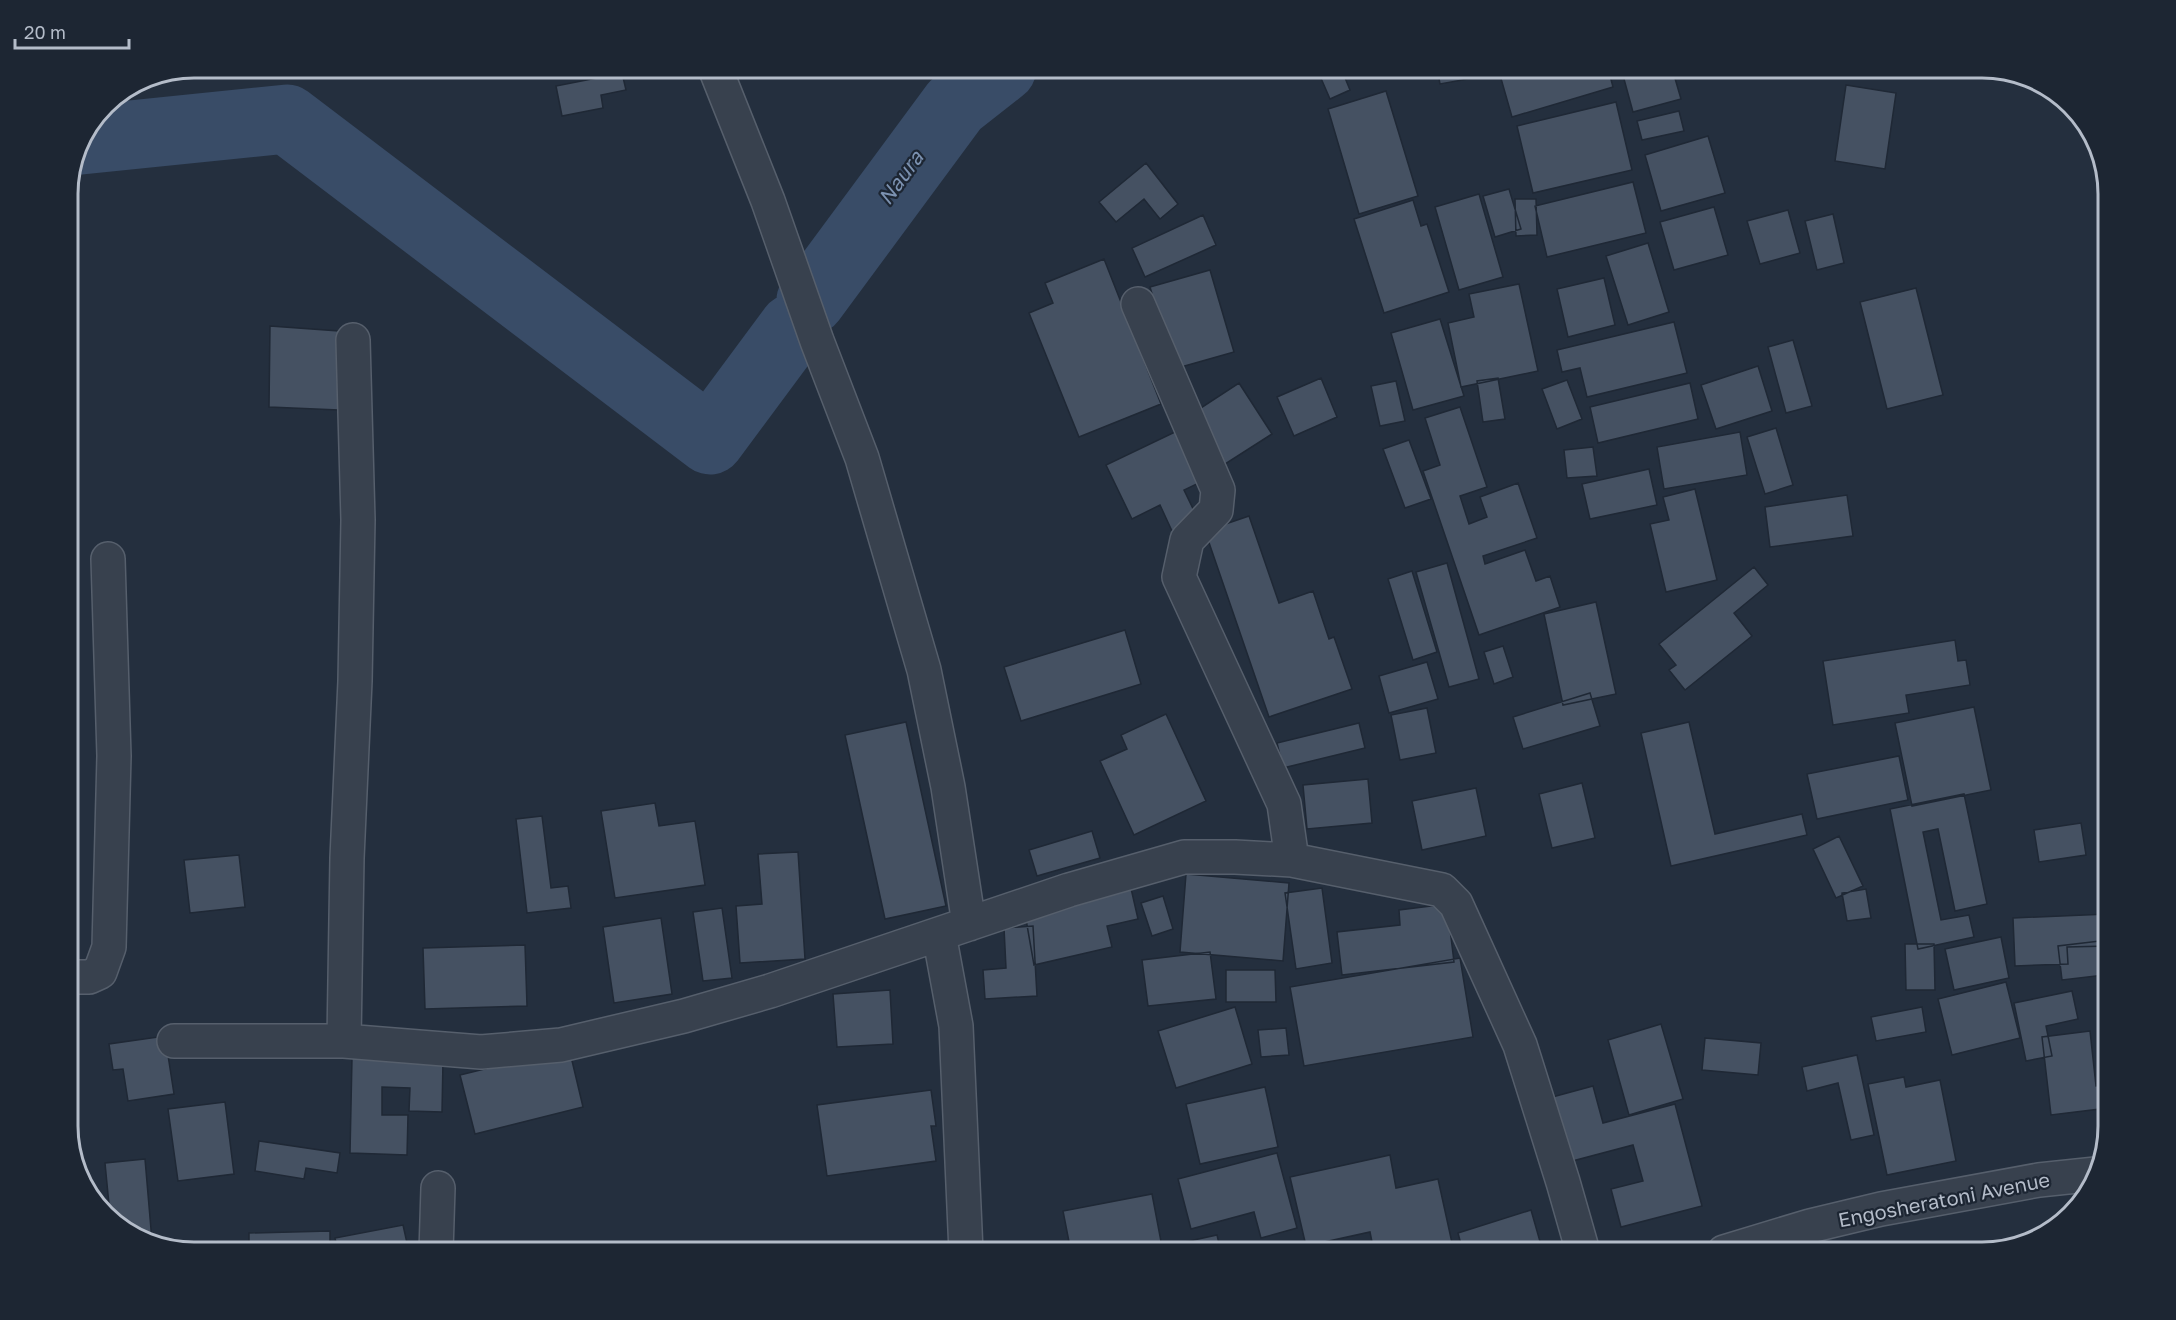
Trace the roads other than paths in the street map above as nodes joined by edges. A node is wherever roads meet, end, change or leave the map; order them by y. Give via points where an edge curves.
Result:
1 (719, 78) edge
2 (1138, 304) dead end
3 (353, 340) dead end
4 (108, 559) dead end
5 (1292, 860) junction
6 (969, 924) junction
7 (939, 934) junction
8 (78, 977) edge
9 (174, 1041) dead end
10 (344, 1041) junction
11 (2087, 1175) edge
12 (438, 1188) dead end
13 (436, 1242) edge
14 (966, 1242) edge
15 (1580, 1242) edge
16 (1757, 1242) edge

1 - 6 street via 862,458 924,670 948,787
2 - 5 street via 1218,490 1216,510 1187,540 1179,577 1284,804
3 - 10 street via 357,543
4 - 8 street via 114,756 109,947 100,972
5 - 6 street via 1184,857
5 - 15 street via 1442,890 1456,904 1520,1045
6 - 7 street
7 - 10 street via 684,1016 561,1045 481,1052
7 - 14 street via 956,1026
9 - 10 street
11 - 16 street, Engosheratoni Avenue via 1881,1209
12 - 13 street

